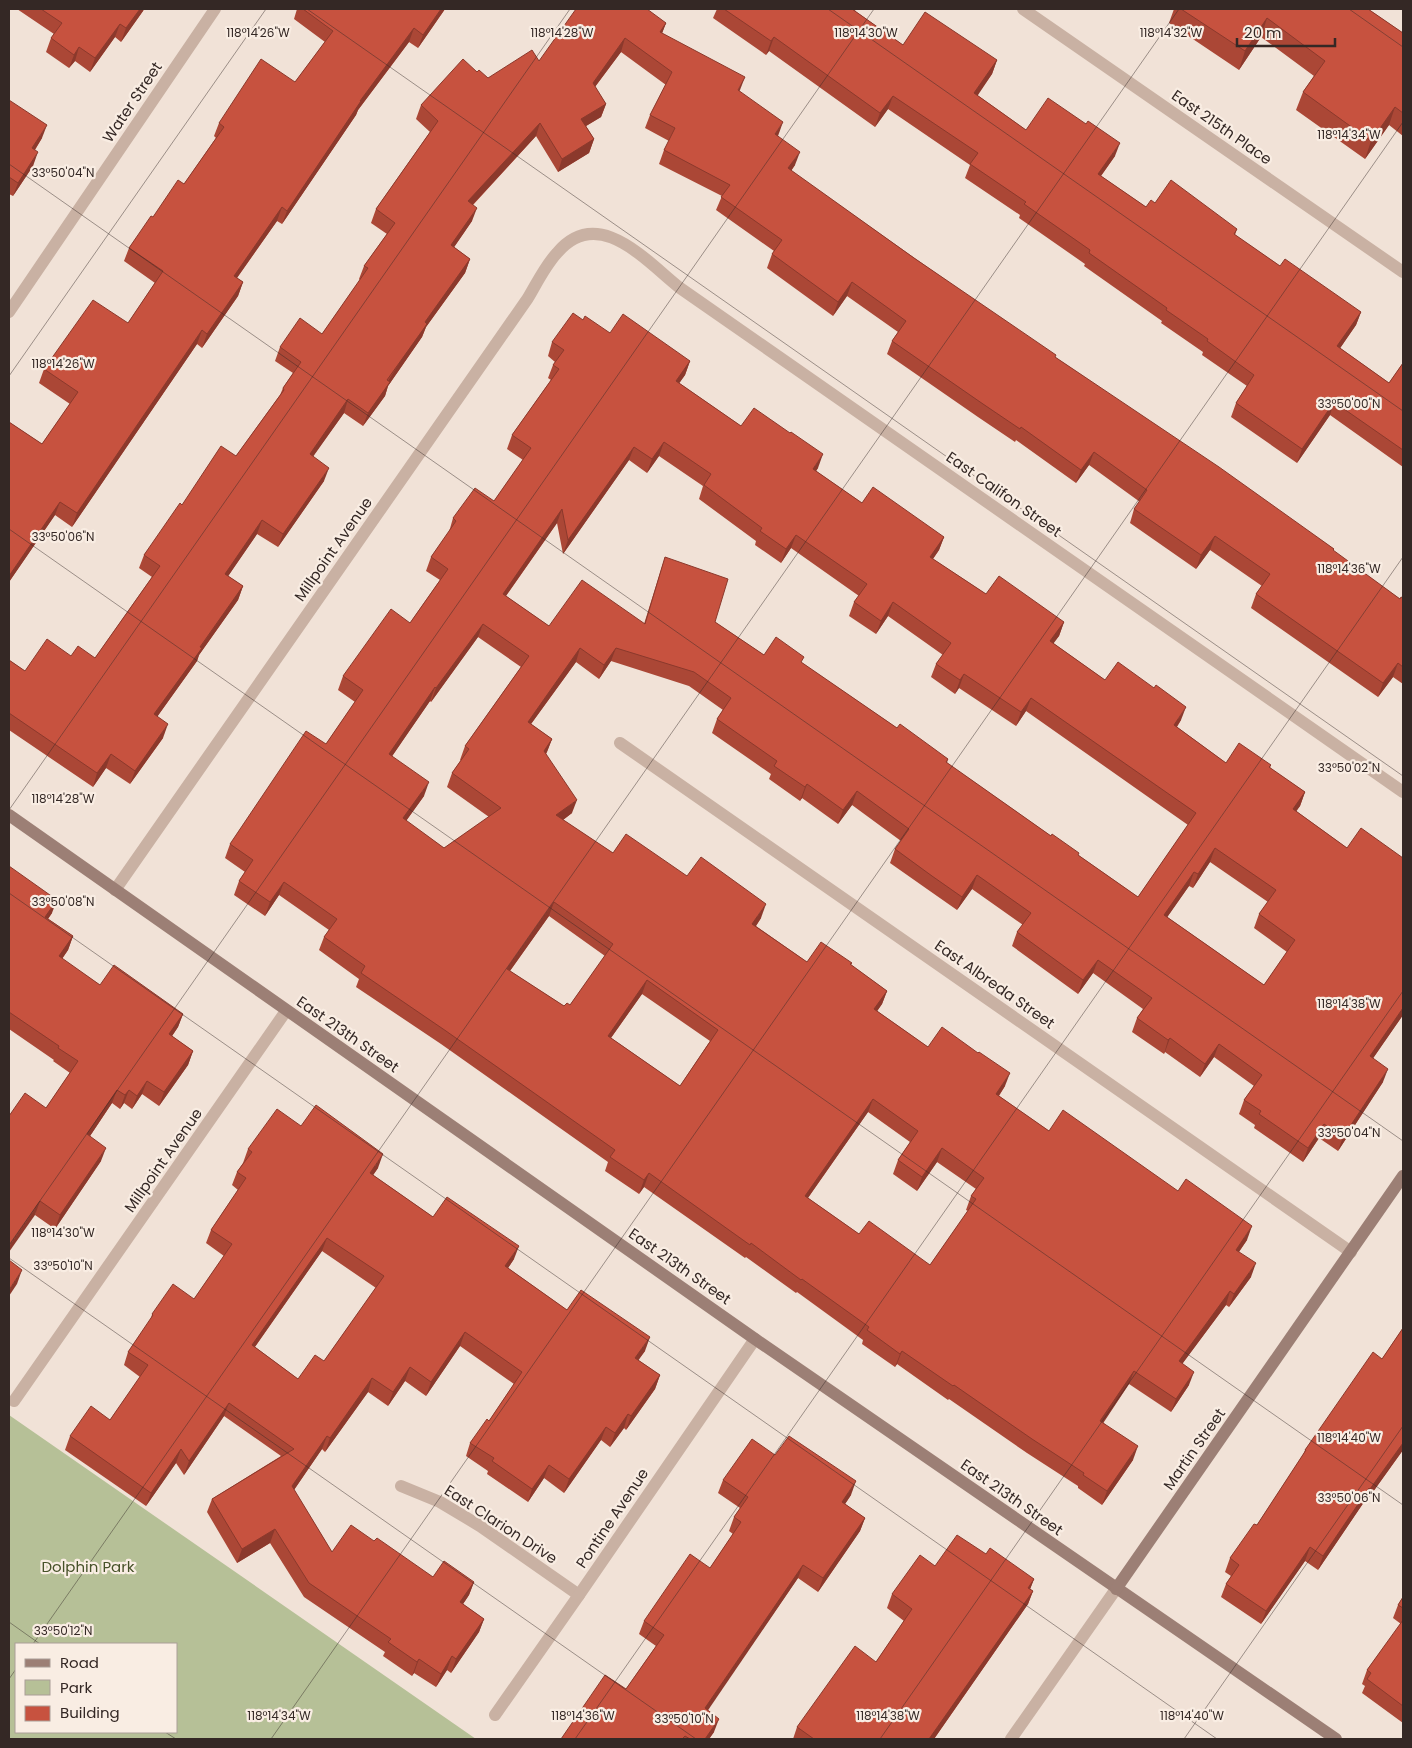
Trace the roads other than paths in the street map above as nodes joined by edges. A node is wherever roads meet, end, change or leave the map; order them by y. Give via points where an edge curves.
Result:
1 (215, 9) edge
2 (1023, 9) edge
3 (584, 234) joint
4 (1403, 272) edge
5 (9, 310) edge
6 (620, 743) dead end
7 (1403, 792) edge
8 (9, 815) edge
9 (115, 890) junction
10 (286, 1010) junction
11 (1403, 1176) edge
12 (1351, 1252) junction
13 (755, 1339) junction
14 (14, 1401) dead end
15 (401, 1486) dead end
16 (1116, 1589) junction
17 (579, 1595) junction
18 (495, 1715) dead end
19 (1011, 1739) edge
20 (1336, 1739) edge

1 - 5 street, Water Street
2 - 4 street, East 215th Place
3 - 7 street, East Califon Street via 602,233 623,242 680,288
3 - 9 street, Millpoint Avenue via 558,251
6 - 12 street, East Albreda Street
8 - 9 street, East 213th Street
9 - 10 street, East 213th Street
10 - 13 street, East 213th Street
10 - 14 street, Millpoint Avenue
11 - 12 street, Martin Street
12 - 16 street, Martin Street
13 - 16 street, East 213th Street
13 - 17 street, Pontine Avenue
15 - 17 street, East Clarion Drive via 440,1502 480,1526
16 - 19 street, Martin Street
16 - 20 street, East 213th Street
17 - 18 street, Pontine Avenue

